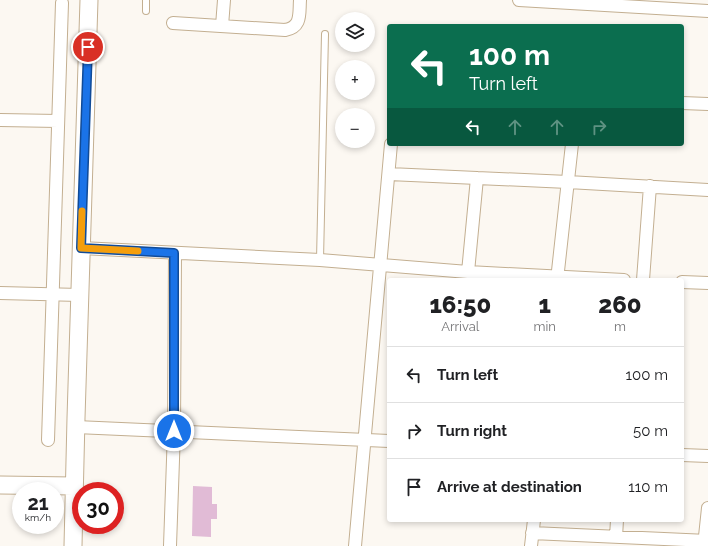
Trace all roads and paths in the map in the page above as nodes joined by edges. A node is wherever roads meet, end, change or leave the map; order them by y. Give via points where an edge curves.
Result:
1 (89, 0) edge
2 (146, 0) edge
3 (224, 0) edge
4 (300, 0) edge
5 (519, 0) edge
6 (62, 3) dead end
7 (146, 11) dead end
8 (708, 12) edge
9 (173, 23) dead end
10 (222, 26) junction
11 (325, 34) dead end
12 (684, 103) edge
13 (708, 104) edge
14 (0, 120) edge
15 (58, 121) junction
16 (391, 146) edge
17 (572, 146) edge
18 (389, 174) junction
19 (477, 178) junction
20 (568, 182) junction
21 (650, 186) junction
22 (708, 190) edge
23 (81, 248) junction
24 (174, 253) junction
25 (320, 260) junction
26 (381, 266) junction
27 (468, 272) junction
28 (557, 278) edge
29 (643, 278) edge
30 (684, 282) edge
31 (708, 283) edge
32 (0, 293) edge
33 (52, 294) junction
34 (80, 295) junction
35 (76, 427) junction
36 (174, 431) junction
37 (48, 440) dead end
38 (364, 440) junction
39 (387, 441) edge
40 (684, 455) edge
41 (708, 456) edge
42 (74, 482) edge
43 (0, 485) edge
44 (72, 486) edge
45 (708, 508) edge
46 (534, 522) edge
47 (617, 522) edge
48 (532, 533) junction
49 (73, 534) edge
50 (616, 537) junction
51 (706, 543) edge
52 (73, 546) edge
53 (170, 546) edge
54 (355, 546) edge
55 (531, 546) edge

1 - 23 street
2 - 7 lane
3 - 10 street
4 - 10 street via 299,20 295,27 290,29
5 - 8 street
6 - 15 street
9 - 10 street
11 - 25 lane
12 - 13 street
14 - 15 street
15 - 33 street
16 - 18 street
17 - 20 street
18 - 19 street
18 - 26 street
19 - 20 street
19 - 27 street
20 - 21 street
20 - 28 street
21 - 22 street
21 - 29 street
23 - 24 street
23 - 34 street
24 - 25 street
24 - 36 street
25 - 26 street
26 - 27 street
26 - 38 street
27 - 28 street
30 - 31 street
32 - 33 street
33 - 34 street
33 - 37 street
34 - 35 street
35 - 36 street
35 - 42 street
36 - 38 street
36 - 53 street
38 - 39 street
38 - 54 street
40 - 41 street
43 - 44 street
45 - 51 street
46 - 48 street
47 - 50 street
48 - 50 street
48 - 55 street
49 - 52 street
50 - 51 street

